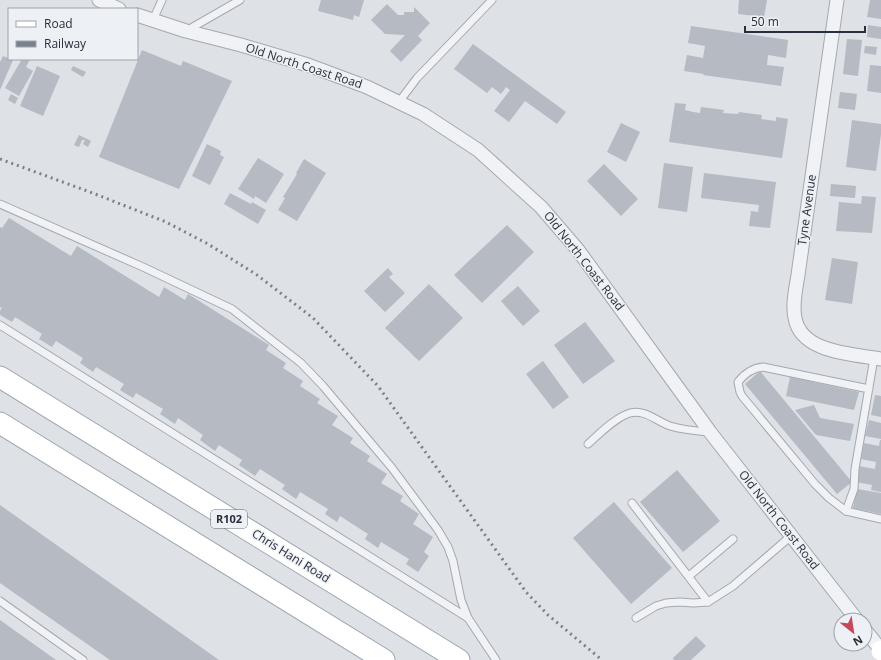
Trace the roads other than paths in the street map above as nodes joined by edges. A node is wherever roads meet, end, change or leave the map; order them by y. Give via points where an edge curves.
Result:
1 (99, 0) edge
2 (162, 0) edge
3 (240, 0) edge
4 (492, 0) edge
5 (838, 0) edge
6 (117, 8) edge
7 (138, 15) edge
8 (153, 20) junction
9 (186, 31) junction
10 (399, 102) junction
11 (0, 204) edge
12 (0, 325) edge
13 (877, 358) edge
14 (0, 377) edge
15 (869, 389) junction
16 (0, 423) edge
17 (710, 432) junction
18 (588, 444) dead end
19 (632, 502) dead end
20 (846, 511) junction
21 (881, 519) edge
22 (791, 536) junction
23 (733, 538) dead end
24 (688, 576) junction
25 (0, 601) edge
26 (708, 602) junction
27 (851, 612) edge
28 (468, 618) junction
29 (636, 618) dead end
30 (873, 640) edge
31 (881, 650) edge
32 (83, 660) edge
33 (384, 660) edge
34 (458, 660) edge
35 (496, 660) edge

1 - 6 street
2 - 8 lane
3 - 9 lane
4 - 10 lane via 417,78
5 - 13 street, Tyne Avenue via 797,281 794,318 800,332 820,347
7 - 8 street, Old North Coast Road
8 - 9 street, Old North Coast Road
9 - 10 street, Old North Coast Road via 308,64 367,86
10 - 17 street, Old North Coast Road via 423,114 478,150 541,207 578,250
11 - 28 lane via 232,309 301,363 328,391 392,468 438,530 453,561 461,600
12 - 28 lane
13 - 15 lane
14 - 34 main road, Chris Hani Road / R102
15 - 20 lane via 854,489
15 - 20 lane via 763,367 755,368 742,376 738,382 742,396 801,467 829,498
16 - 33 main road
17 - 18 lane via 669,426 639,412 621,417
17 - 22 street, Old North Coast Road
19 - 24 lane
20 - 21 lane
22 - 26 lane via 733,586
22 - 27 street, Old North Coast Road
23 - 24 lane
24 - 26 lane
25 - 32 lane
26 - 29 lane via 666,603
28 - 35 lane
30 - 31 street

